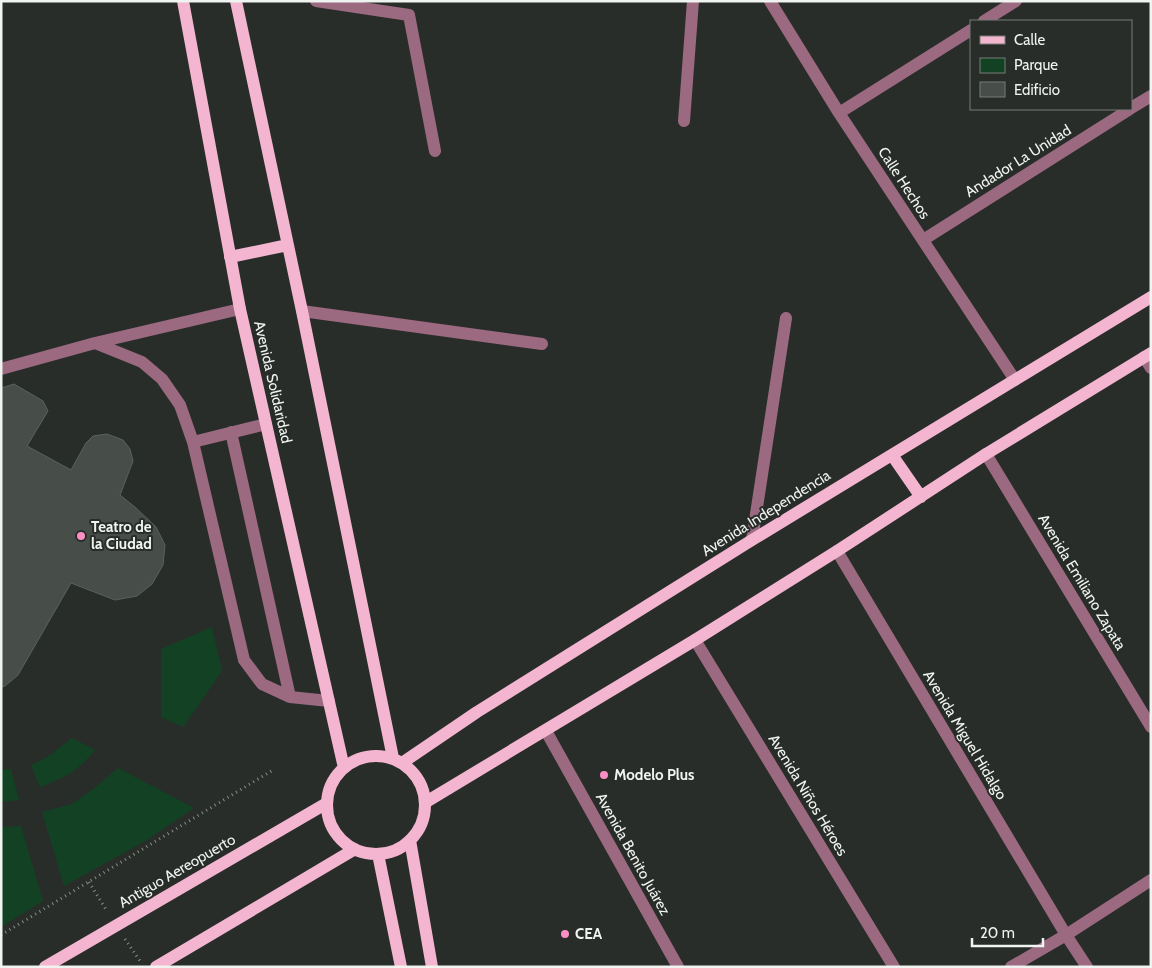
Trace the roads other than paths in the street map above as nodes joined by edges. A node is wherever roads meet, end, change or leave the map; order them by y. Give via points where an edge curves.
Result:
1 (183, 1) edge
2 (236, 1) edge
3 (316, 1) edge
4 (693, 1) edge
5 (770, 1) edge
6 (1016, 1) edge
7 (986, 20) edge
8 (970, 31) edge
9 (1151, 96) edge
10 (1132, 108) edge
11 (1129, 110) edge
12 (839, 113) junction
13 (684, 121) dead end
14 (435, 152) dead end
15 (923, 240) junction
16 (288, 245) junction
17 (230, 257) junction
18 (1151, 297) edge
19 (240, 309) junction
20 (302, 311) junction
21 (786, 318) dead end
22 (95, 343) junction
23 (542, 344) dead end
24 (1149, 359) edge
25 (1, 369) edge
26 (1015, 380) junction
27 (266, 424) junction
28 (231, 432) junction
29 (193, 442) junction
30 (892, 454) junction
31 (986, 454) junction
32 (920, 497) junction
33 (752, 540) junction
34 (837, 551) junction
35 (695, 640) junction
36 (290, 697) junction
37 (329, 701) junction
38 (1151, 727) edge
39 (546, 731) junction
40 (397, 760) junction
41 (344, 768) junction
42 (426, 802) junction
43 (327, 804) junction
44 (410, 840) junction
45 (355, 849) junction
46 (378, 854) junction
47 (1151, 880) edge
48 (1066, 935) junction
49 (668, 950) junction
50 (45, 967) edge
51 (156, 967) edge
52 (401, 967) edge
53 (432, 967) edge
54 (670, 967) edge
55 (678, 967) edge
56 (894, 967) edge
57 (1011, 967) edge
58 (1088, 967) edge

1 - 17 main road, Avenida Solidaridad
2 - 16 main road
3 - 14 street via 409,15
4 - 13 street
5 - 12 street, Calle Hechos
6 - 7 street
8 - 12 street
9 - 10 street, Andador La Unidad
11 - 15 street, Andador La Unidad
12 - 15 street, Calle Hechos
15 - 26 street, Calle Hechos
16 - 17 main road
16 - 20 main road
17 - 19 main road, Avenida Solidaridad
18 - 26 main road, Avenida Independencia
19 - 22 street
19 - 27 main road, Avenida Solidaridad
20 - 23 street
20 - 40 main road
21 - 33 street
22 - 25 street
22 - 29 street via 142,362 162,379 180,405
24 - 31 main road
26 - 30 main road, Avenida Independencia
27 - 28 street
27 - 37 main road, Avenida Solidaridad
28 - 29 street
28 - 36 street
29 - 36 street via 244,660 262,684
30 - 32 main road
30 - 33 main road, Avenida Independencia
31 - 32 main road
31 - 38 street, Avenida Emiliano Zapata
32 - 34 main road
33 - 40 main road, Avenida Independencia
34 - 35 main road
34 - 48 street, Avenida Miguel Hidalgo
35 - 39 main road
35 - 56 street, Avenida Niños Héroes
36 - 37 street
37 - 41 main road, Avenida Solidaridad
39 - 42 main road
39 - 49 street, Avenida Benito Juárez
40 - 41 main road via 376,756 359,759
40 - 42 main road via 414,773 423,787
41 - 43 main road via 329,790
42 - 44 main road via 422,823
43 - 45 main road via 334,830
43 - 50 main road, Antiguo Aereopuerto
44 - 46 main road via 401,848
44 - 53 main road
45 - 46 main road
45 - 51 main road
46 - 52 main road
47 - 48 street
48 - 57 street
48 - 58 street, Avenida Miguel Hidalgo
49 - 54 street
49 - 55 street, Avenida Benito Juárez

